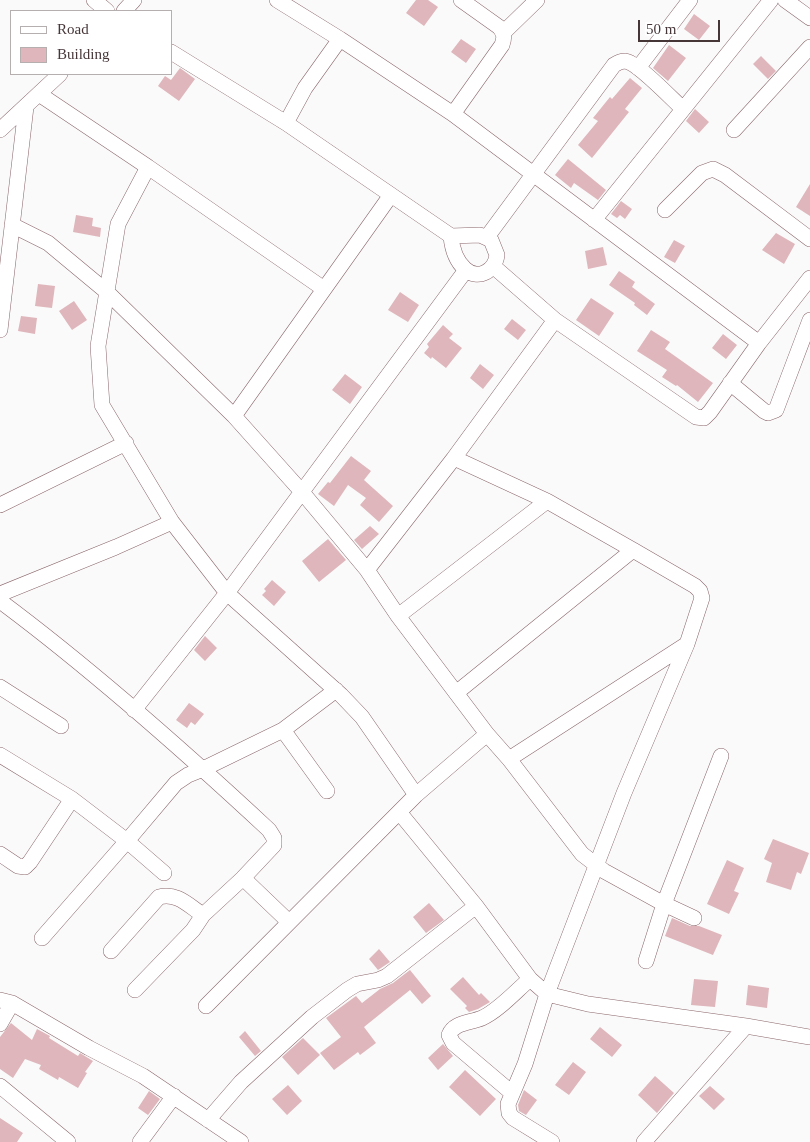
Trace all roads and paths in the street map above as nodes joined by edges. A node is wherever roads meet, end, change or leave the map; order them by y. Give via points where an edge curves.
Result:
1 (94, 0) edge
2 (134, 0) edge
3 (277, 0) edge
4 (462, 0) edge
5 (537, 0) edge
6 (690, 0) edge
7 (771, 0) edge
8 (785, 0) edge
9 (106, 10) edge
10 (125, 10) edge
11 (810, 18) edge
12 (504, 32) junction
13 (340, 40) junction
14 (810, 47) edge
15 (172, 53) edge
16 (638, 68) junction
17 (59, 75) edge
18 (40, 94) junction
19 (26, 107) junction
20 (683, 109) junction
21 (453, 114) junction
22 (286, 123) junction
23 (0, 130) edge
24 (734, 130) dead end
25 (148, 167) junction
26 (532, 174) junction
27 (391, 195) junction
28 (665, 210) dead end
29 (594, 220) junction
30 (12, 225) junction
31 (451, 236) junction
32 (487, 237) junction
33 (810, 239) edge
34 (493, 266) junction
35 (466, 270) junction
36 (810, 278) edge
37 (324, 289) junction
38 (107, 292) junction
39 (555, 320) junction
40 (810, 320) edge
41 (0, 330) edge
42 (759, 343) junction
43 (730, 383) junction
44 (234, 416) junction
45 (126, 443) junction
46 (454, 458) junction
47 (302, 492) junction
48 (547, 501) junction
49 (0, 505) edge
50 (172, 522) junction
51 (633, 550) junction
52 (367, 570) junction
53 (227, 593) junction
54 (0, 594) edge
55 (0, 601) edge
56 (398, 616) junction
57 (687, 644) junction
58 (0, 687) edge
59 (336, 690) junction
60 (456, 694) junction
61 (134, 710) junction
62 (61, 726) dead end
63 (283, 730) junction
64 (487, 734) junction
65 (0, 755) edge
66 (720, 756) dead end
67 (509, 759) junction
68 (203, 769) junction
69 (327, 791) dead end
70 (416, 795) junction
71 (72, 799) junction
72 (399, 812) junction
73 (128, 841) junction
74 (0, 854) edge
75 (595, 865) junction
76 (164, 873) dead end
77 (243, 878) junction
78 (664, 904) junction
79 (476, 906) junction
80 (203, 915) junction
81 (694, 918) dead end
82 (289, 922) junction
83 (42, 938) dead end
84 (111, 951) dead end
85 (646, 960) dead end
86 (530, 979) junction
87 (135, 990) dead end
88 (547, 994) junction
89 (6, 1001) edge
90 (206, 1006) dead end
91 (0, 1024) edge
92 (746, 1026) junction
93 (810, 1037) edge
94 (0, 1086) edge
95 (512, 1093) junction
96 (174, 1096) junction
97 (208, 1120) junction
98 (68, 1142) edge
99 (140, 1142) edge
100 (241, 1142) edge
101 (552, 1142) edge
102 (644, 1142) edge

1 - 9 street
2 - 10 street
3 - 13 street
4 - 12 street
5 - 12 street
6 - 16 street
7 - 20 street
8 - 11 street
12 - 21 street via 502,45
13 - 21 street
13 - 22 street via 305,88
14 - 24 street
15 - 22 street
16 - 20 street
16 - 26 street via 626,61 614,65
17 - 18 street
18 - 19 street
18 - 25 street
19 - 23 street
19 - 30 street
20 - 29 street
21 - 26 street
22 - 27 street
25 - 37 street
25 - 38 street via 118,224
26 - 29 street
26 - 32 street
27 - 31 street
27 - 37 street
28 - 33 street via 702,173 713,169
29 - 42 street
30 - 38 street via 48,242
30 - 41 street
31 - 32 street
31 - 35 street via 457,260
32 - 34 street via 496,249
34 - 35 street via 479,274
34 - 39 street
35 - 47 street
36 - 42 street
37 - 44 street
38 - 44 street
38 - 45 street via 98,346 102,404
39 - 43 street via 696,417 704,418
39 - 46 street
40 - 43 street via 776,410 764,411
42 - 43 street
44 - 47 street
45 - 49 street
45 - 50 street
46 - 48 street
46 - 52 street
47 - 52 street
47 - 53 street
48 - 51 street
48 - 56 street
50 - 53 street
50 - 54 street
51 - 57 street via 700,591 702,598
51 - 60 street
52 - 56 street
53 - 59 street
53 - 61 street
55 - 61 street via 49,637
56 - 60 street
57 - 67 street
57 - 75 street
58 - 62 street
59 - 63 street
59 - 70 street via 362,717
60 - 64 street
61 - 68 street
63 - 68 street
63 - 69 street
64 - 67 street
64 - 70 street
65 - 71 street
66 - 78 street
67 - 75 street via 572,843
68 - 73 street via 176,783
68 - 77 street via 274,838 274,845
70 - 72 street
71 - 73 street
71 - 74 street via 25,867
72 - 79 street
72 - 82 street
73 - 76 street
73 - 83 street
75 - 78 street
75 - 88 street
77 - 80 street
77 - 82 street
78 - 81 street
78 - 85 street
79 - 86 street
79 - 97 street via 386,976 347,990 241,1082
80 - 84 street via 173,895 160,897
80 - 87 street via 193,930
82 - 90 street
86 - 88 street
86 - 95 street via 489,1014 452,1028 449,1035 453,1043
88 - 92 street via 588,1004
88 - 95 street via 525,1064
89 - 91 street
89 - 96 street
92 - 93 street
92 - 102 street
94 - 98 street
95 - 101 street via 509,1112
96 - 97 street
96 - 99 street
97 - 100 street

